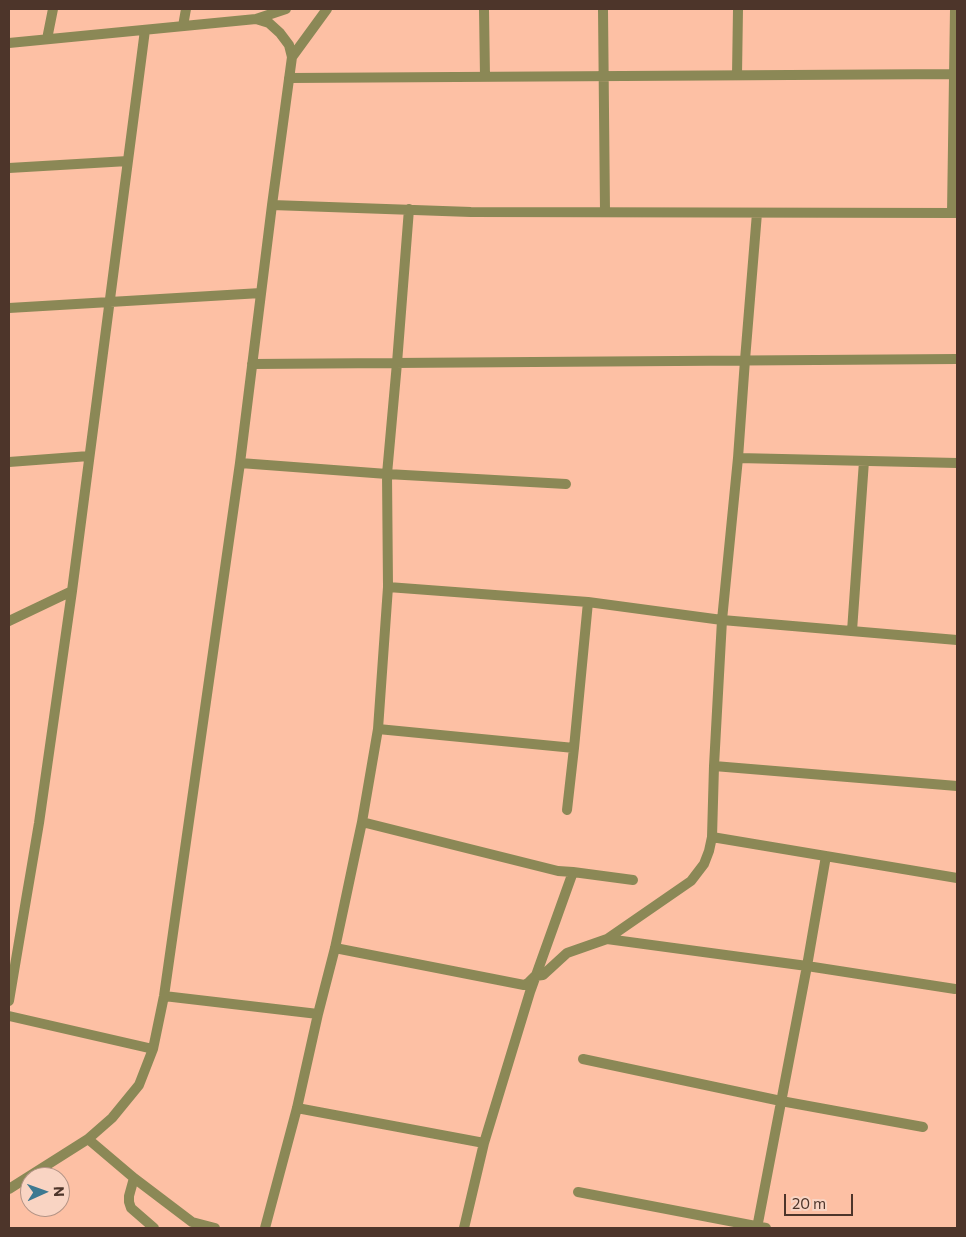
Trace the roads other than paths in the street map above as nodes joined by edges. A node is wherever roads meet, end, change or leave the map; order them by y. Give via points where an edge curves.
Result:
1 (54, 9) edge
2 (186, 9) edge
3 (286, 9) edge
4 (328, 9) edge
5 (484, 9) edge
6 (603, 9) edge
7 (738, 9) edge
8 (955, 9) edge
9 (256, 20) junction
10 (183, 26) junction
11 (145, 30) junction
12 (46, 39) junction
13 (9, 42) edge
14 (292, 57) junction
15 (956, 74) edge
16 (736, 75) junction
17 (604, 76) junction
18 (485, 77) junction
19 (289, 78) junction
20 (128, 160) junction
21 (9, 168) edge
22 (272, 205) junction
23 (409, 209) junction
24 (605, 212) junction
25 (757, 213) junction
26 (955, 213) edge
27 (261, 293) junction
28 (109, 302) junction
29 (9, 308) edge
30 (957, 359) edge
31 (745, 360) junction
32 (397, 363) junction
33 (252, 364) junction
34 (89, 456) junction
35 (738, 458) junction
36 (864, 461) junction
37 (9, 462) edge
38 (240, 463) junction
39 (957, 463) edge
40 (387, 474) junction
41 (566, 484) dead end
42 (388, 587) junction
43 (72, 591) junction
44 (588, 602) junction
45 (722, 620) junction
46 (9, 622) edge
47 (852, 631) junction
48 (957, 640) edge
49 (378, 729) junction
50 (574, 748) junction
51 (714, 766) junction
52 (957, 786) edge
53 (566, 810) dead end
54 (362, 822) junction
55 (712, 837) junction
56 (826, 856) junction
57 (573, 872) junction
58 (957, 878) edge
59 (633, 880) dead end
60 (607, 939) junction
61 (335, 948) junction
62 (807, 966) junction
63 (535, 976) junction
64 (954, 989) dead end
65 (164, 996) junction
66 (9, 1001) edge
67 (318, 1014) junction
68 (9, 1016) edge
69 (153, 1049) junction
70 (582, 1059) dead end
71 (781, 1101) junction
72 (297, 1108) junction
73 (923, 1126) dead end
74 (88, 1139) junction
75 (484, 1143) junction
76 (134, 1178) junction
77 (9, 1189) edge
78 (578, 1192) dead end
79 (154, 1228) edge
80 (215, 1228) edge
81 (264, 1228) edge
82 (464, 1228) edge
83 (760, 1228) edge

1 - 12 street
2 - 10 street
3 - 9 street
4 - 14 street
5 - 18 street
6 - 17 street
7 - 16 street
8 - 15 street
9 - 10 street
9 - 14 street via 270,23 280,33 289,45
10 - 11 street
11 - 12 street
11 - 20 street
12 - 13 street
14 - 19 street
15 - 16 street
15 - 26 street
16 - 17 street
17 - 18 street
17 - 24 street
18 - 19 street
19 - 22 street
20 - 21 street
20 - 28 street
22 - 23 street
22 - 27 street
23 - 24 street
23 - 32 street
24 - 25 street
25 - 26 street
25 - 31 street
27 - 28 street
27 - 33 street
28 - 29 street
28 - 34 street
30 - 31 street
31 - 32 street
31 - 35 street
32 - 33 street
32 - 40 street
33 - 38 street
34 - 37 street
34 - 43 street
35 - 36 street
35 - 45 street
36 - 39 street
36 - 47 street
38 - 40 street
38 - 65 street
40 - 41 street
40 - 42 street
42 - 44 street
42 - 49 street
43 - 46 street
43 - 66 street via 39,823
44 - 45 street
44 - 50 street
45 - 47 street
45 - 51 street
47 - 48 street
49 - 50 street
49 - 54 street
50 - 53 street
51 - 52 street
51 - 55 street
54 - 57 street
54 - 61 street
55 - 56 street
55 - 60 street via 704,864 692,881
56 - 58 street
56 - 62 street
57 - 59 street
57 - 63 street
60 - 62 street
60 - 63 street via 567,953 543,974
61 - 63 street via 520,985
61 - 67 street
62 - 64 street
62 - 71 street
63 - 75 street
65 - 67 street
65 - 69 street
67 - 72 street
68 - 69 street
69 - 74 street via 139,1085 112,1118
70 - 71 street
71 - 73 street
71 - 83 street
72 - 75 street
72 - 81 street
74 - 76 street
74 - 77 street
75 - 82 street
76 - 79 street via 129,1196 131,1208
76 - 80 street via 192,1222
78 - 83 street

